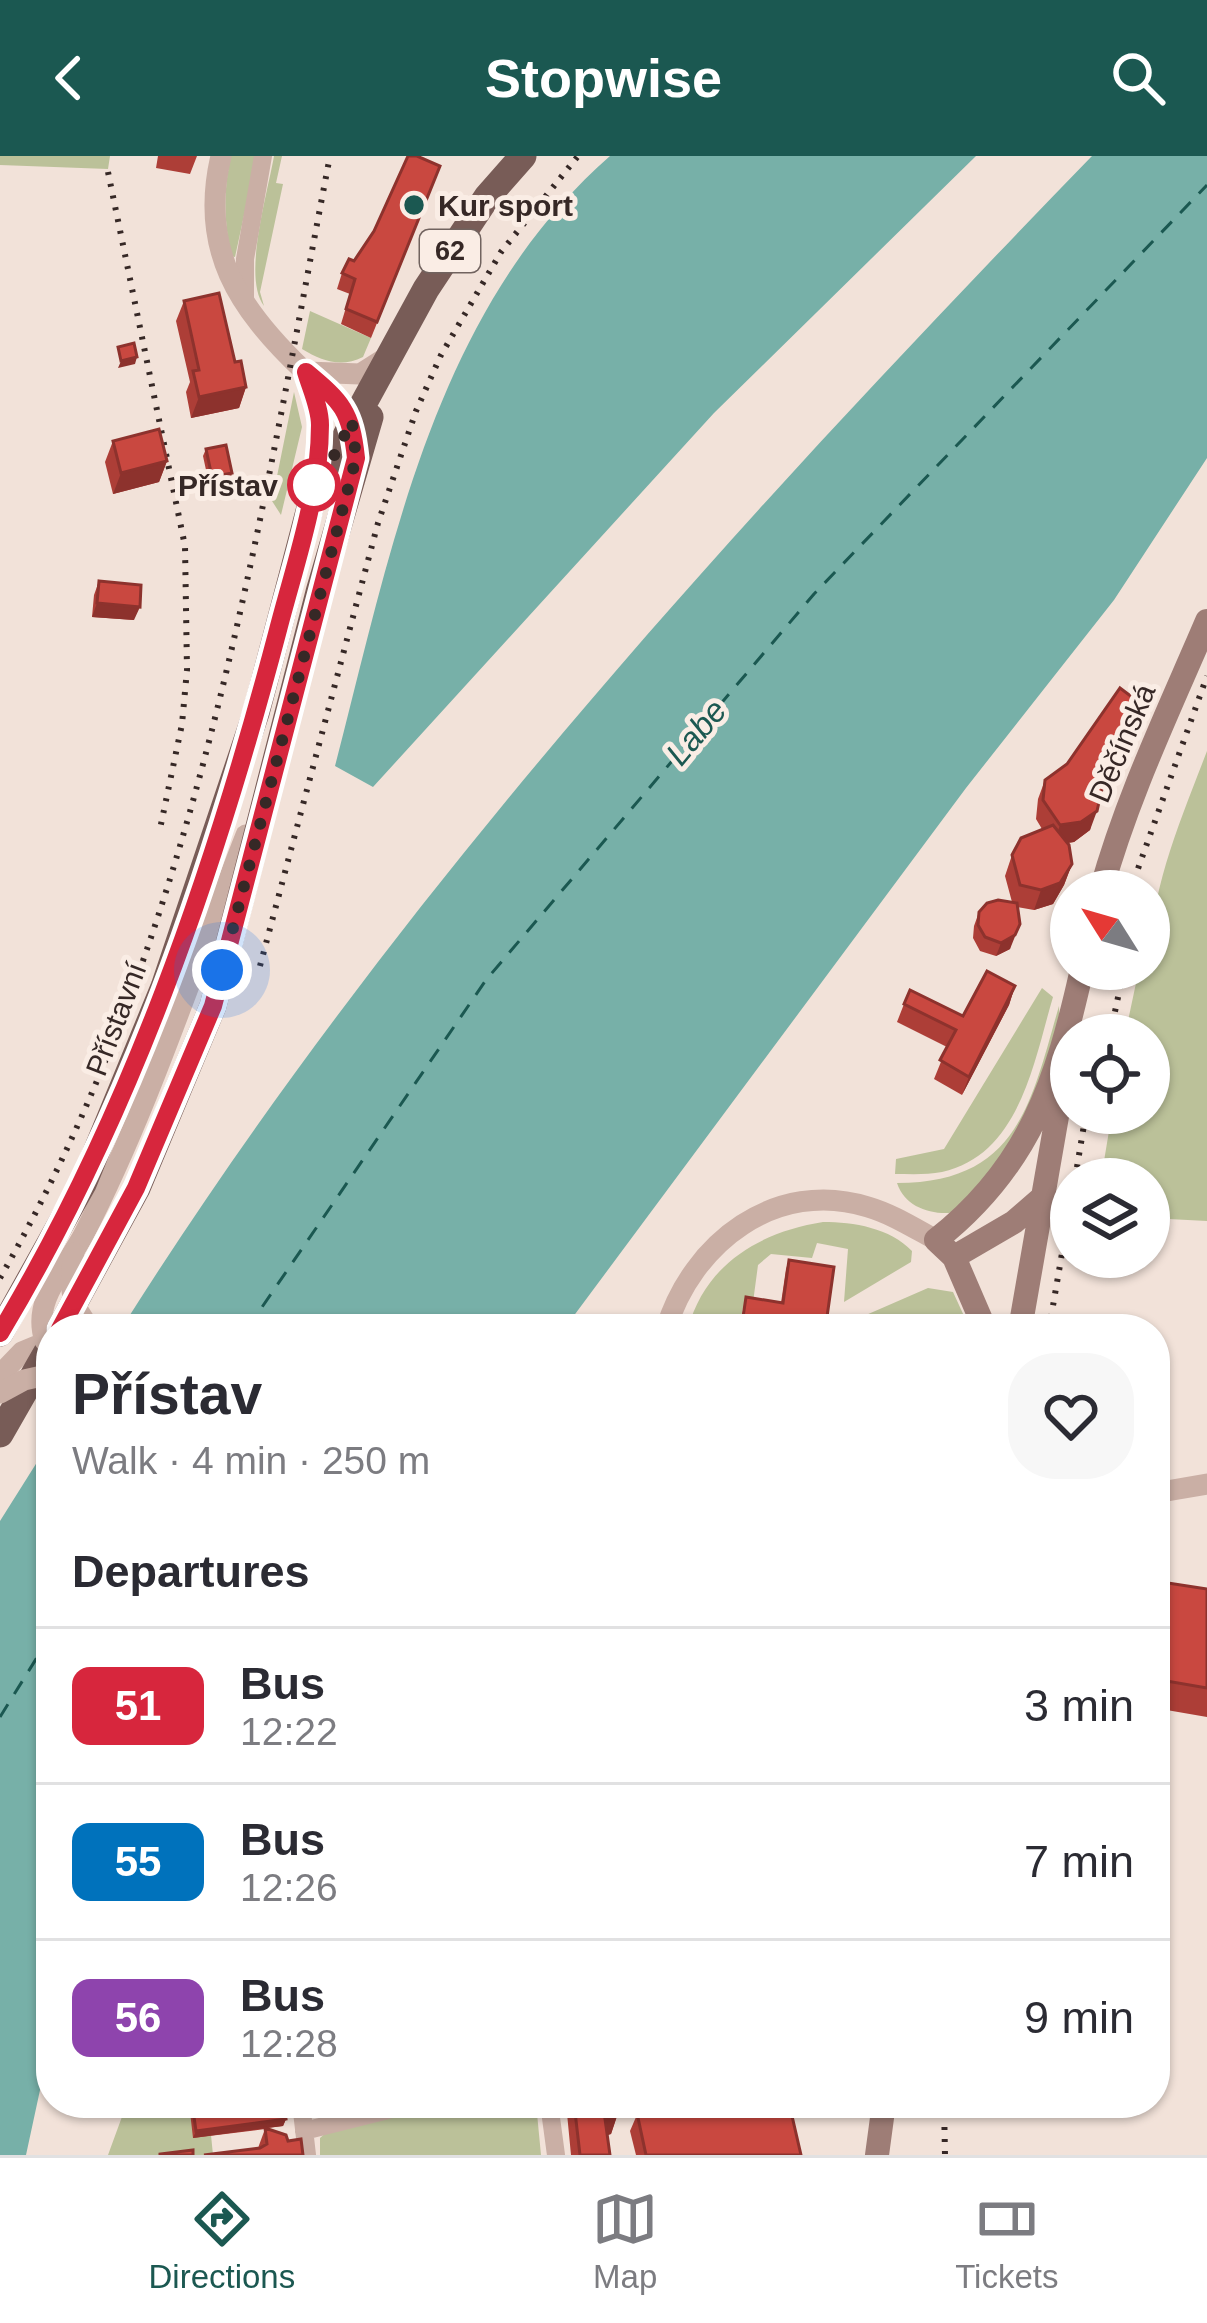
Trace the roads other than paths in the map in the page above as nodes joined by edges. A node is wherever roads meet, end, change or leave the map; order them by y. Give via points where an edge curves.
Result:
1 (220, 156) edge
2 (263, 156) edge
3 (523, 156) edge
4 (246, 308) junction
5 (391, 355) junction
6 (306, 372) junction
7 (352, 421) junction
8 (356, 458) junction
9 (313, 496) junction
10 (1207, 621) edge
11 (256, 713) junction
12 (271, 774) junction
13 (1108, 870) edge
14 (188, 994) junction
15 (1050, 1084) edge
16 (1053, 1134) edge
17 (1043, 1196) junction
18 (945, 1249) junction
19 (74, 1253) junction
20 (44, 1314) edge
21 (67, 1314) edge
22 (78, 1314) edge
23 (671, 1314) edge
24 (978, 1314) edge
25 (1023, 1314) edge
26 (0, 1333) edge
27 (36, 1347) edge
28 (36, 1370) edge
29 (0, 1375) edge
30 (36, 1377) edge
31 (0, 1394) edge
32 (0, 1434) edge
33 (1207, 1484) edge
34 (1170, 1490) edge
35 (303, 2118) edge
36 (356, 2118) edge
37 (551, 2118) edge
38 (882, 2118) edge
39 (304, 2131) junction
40 (308, 2155) edge
41 (556, 2155) edge
42 (877, 2155) edge

1 - 4 street via 217,236
2 - 4 street via 244,259
3 - 5 main road, Přístavní / 62 via 459,237
4 - 6 street
5 - 6 street via 360,374
5 - 7 main road, Přístavní / 62
5 - 8 main road, Přístavní / 62
6 - 7 street
6 - 9 street via 320,421
7 - 8 street
7 - 9 main road, Přístavní / 62
8 - 12 main road, Přístavní / 62
9 - 11 main road, Přístavní / 62
10 - 13 main road, Děčínská
11 - 14 street, Přístavní
11 - 26 main road, Přístavní / 62 via 130,1077 83,1184
12 - 14 street, Přístavní
12 - 21 main road, Přístavní / 62 via 213,1006 136,1188
14 - 19 street, Přístavní
15 - 18 main road via 1013,1162
16 - 17 main road
17 - 18 main road via 1014,1222
17 - 25 main road
18 - 23 street via 895,1218 817,1200 752,1217 710,1249
18 - 24 main road
19 - 20 street, Přístavní
19 - 22 street, bridge via 70,1294
27 - 29 street
28 - 32 main road, Přístavní / 62
30 - 31 street, bridge
33 - 34 street
35 - 39 street
36 - 39 street
37 - 41 street
38 - 42 main road
39 - 40 street

